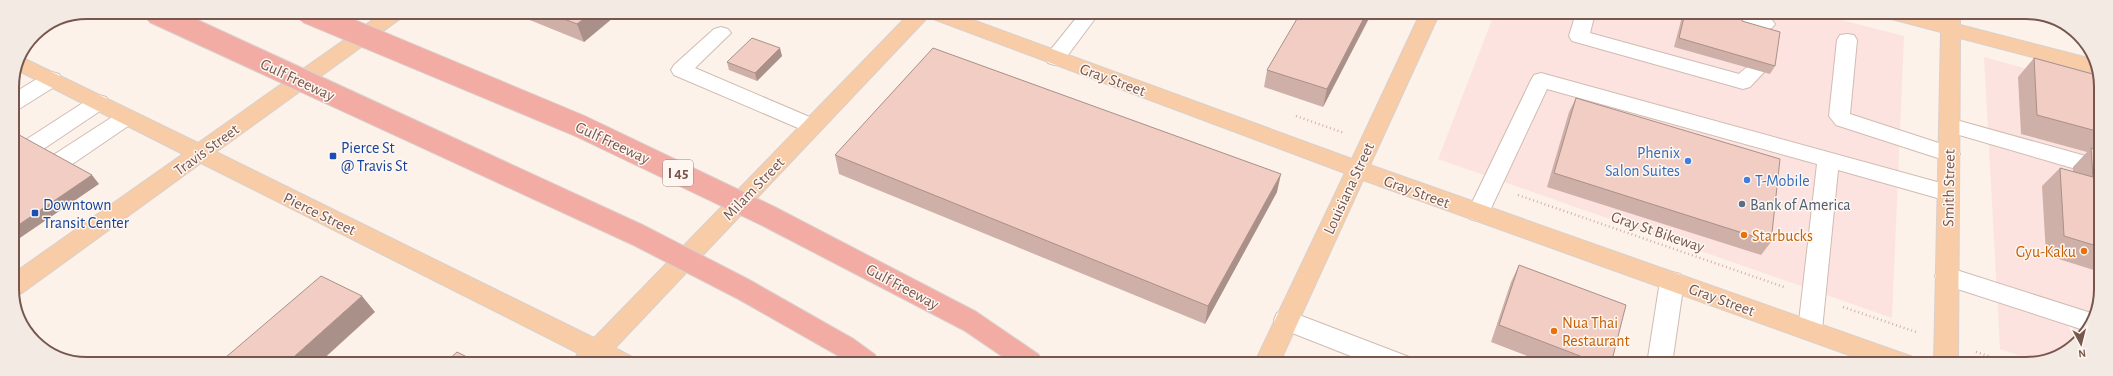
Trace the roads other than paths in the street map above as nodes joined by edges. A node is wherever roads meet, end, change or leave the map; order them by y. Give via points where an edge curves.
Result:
1 (169, 19) edge
2 (324, 19) edge
3 (387, 19) edge
4 (915, 19) edge
5 (951, 19) edge
6 (1085, 19) edge
7 (1428, 19) edge
8 (1584, 19) edge
9 (1742, 19) edge
10 (1936, 19) edge
11 (1951, 21) edge
12 (1764, 24) edge
13 (721, 33) dead end
14 (1847, 40) dead end
15 (1054, 58) junction
16 (23, 65) edge
17 (2090, 65) edge
18 (1756, 70) edge
19 (52, 79) junction
20 (19, 100) edge
21 (100, 102) junction
22 (127, 117) junction
23 (812, 126) junction
24 (1949, 126) junction
25 (19, 154) edge
26 (200, 154) junction
27 (1949, 154) junction
28 (1828, 159) junction
29 (2094, 166) edge
30 (1357, 169) junction
31 (19, 189) edge
32 (1948, 193) junction
33 (1478, 213) junction
34 (1948, 276) junction
35 (19, 282) edge
36 (1672, 282) junction
37 (1286, 320) junction
38 (2086, 321) edge
39 (1810, 330) junction
40 (591, 357) edge
41 (860, 357) edge
42 (1023, 357) edge
43 (1269, 357) edge
44 (1382, 357) edge
45 (1663, 357) edge
46 (1885, 357) edge
47 (1946, 357) edge

1 - 41 highway, Gulf Freeway, bridge via 638,235 743,289
2 - 42 highway, Gulf Freeway / I 45, bridge via 580,126 762,212 970,321
3 - 26 main road, Travis Street
4 - 23 main road, Milam Street
5 - 15 main road, Gray Street
6 - 15 lane
7 - 30 main road, Louisiana Street
8 - 18 lane via 1579,36 1743,82
9 - 12 lane
10 - 11 main road
11 - 17 main road
11 - 24 main road, Smith Street
13 - 23 lane via 682,70
14 - 27 lane via 1839,116 1843,120
15 - 30 main road, Gray Street
16 - 19 main road, Pierce Street
19 - 20 lane
19 - 21 main road, Pierce Street
21 - 22 main road, Pierce Street
21 - 25 lane
22 - 26 main road, Pierce Street
22 - 31 lane
23 - 40 main road, Milam Street
24 - 27 main road, Smith Street
24 - 29 lane
26 - 35 main road, Travis Street
26 - 40 main road, Pierce Street
27 - 32 main road, Smith Street
28 - 32 lane
28 - 33 lane via 1541,80
28 - 39 lane
30 - 33 main road, Gray Street
30 - 37 main road, Louisiana Street
32 - 34 main road, Smith Street
33 - 36 main road, Gray Street
34 - 38 lane
34 - 47 main road, Smith Street
36 - 39 main road, Gray Street
36 - 45 lane
37 - 43 main road, Louisiana Street
37 - 44 lane
39 - 46 main road, Gray Street

